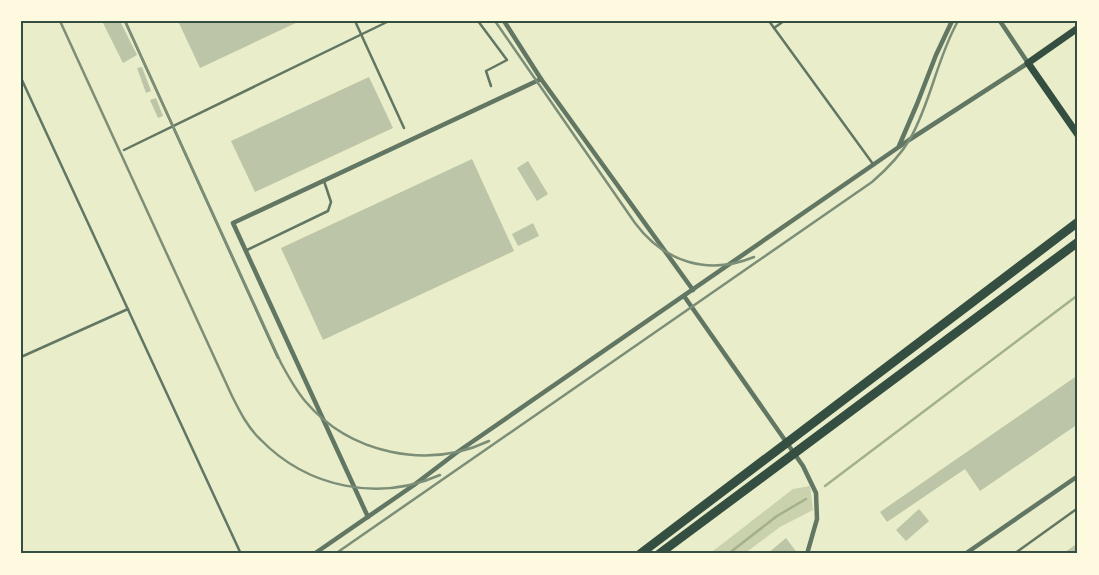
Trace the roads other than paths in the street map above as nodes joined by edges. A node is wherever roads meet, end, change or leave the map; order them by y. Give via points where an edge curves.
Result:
1 (125, 21) edge
2 (355, 21) edge
3 (389, 21) edge
4 (478, 21) edge
5 (504, 21) edge
6 (769, 21) edge
7 (784, 21) edge
8 (952, 21) edge
9 (1000, 21) edge
10 (774, 28) junction
11 (1078, 28) edge
12 (361, 35) junction
13 (1028, 63) junction
14 (21, 78) edge
15 (542, 79) junction
16 (491, 86) dead end
17 (173, 127) junction
18 (404, 128) dead end
19 (1078, 135) edge
20 (898, 148) junction
21 (124, 150) dead end
22 (874, 165) junction
23 (323, 180) junction
24 (1078, 222) edge
25 (1078, 242) edge
26 (246, 251) junction
27 (693, 290) junction
28 (684, 296) junction
29 (128, 309) junction
30 (21, 357) edge
31 (278, 358) dead end
32 (1078, 476) edge
33 (1078, 508) edge
34 (368, 517) junction
35 (241, 554) edge
36 (314, 554) edge
37 (640, 554) edge
38 (659, 554) edge
39 (807, 554) edge
40 (965, 554) edge
41 (1014, 554) edge

1 - 17 lane
2 - 12 lane
3 - 12 lane
4 - 16 lane via 507,60 486,71
5 - 15 street
6 - 10 lane
7 - 10 lane
8 - 20 street
9 - 13 street
10 - 22 lane
11 - 13 main road
12 - 17 lane
12 - 18 lane
13 - 19 main road
13 - 20 street
14 - 29 lane
15 - 23 street
15 - 27 street
17 - 21 lane
17 - 31 lane
20 - 22 street
22 - 27 street
23 - 26 lane via 331,202 328,211
23 - 26 street via 233,222
24 - 37 highway
25 - 38 highway
26 - 34 street
27 - 28 street
28 - 34 street
28 - 39 street via 804,466 816,493 818,519
29 - 30 lane
29 - 35 lane
32 - 40 street
33 - 41 lane
34 - 36 street

